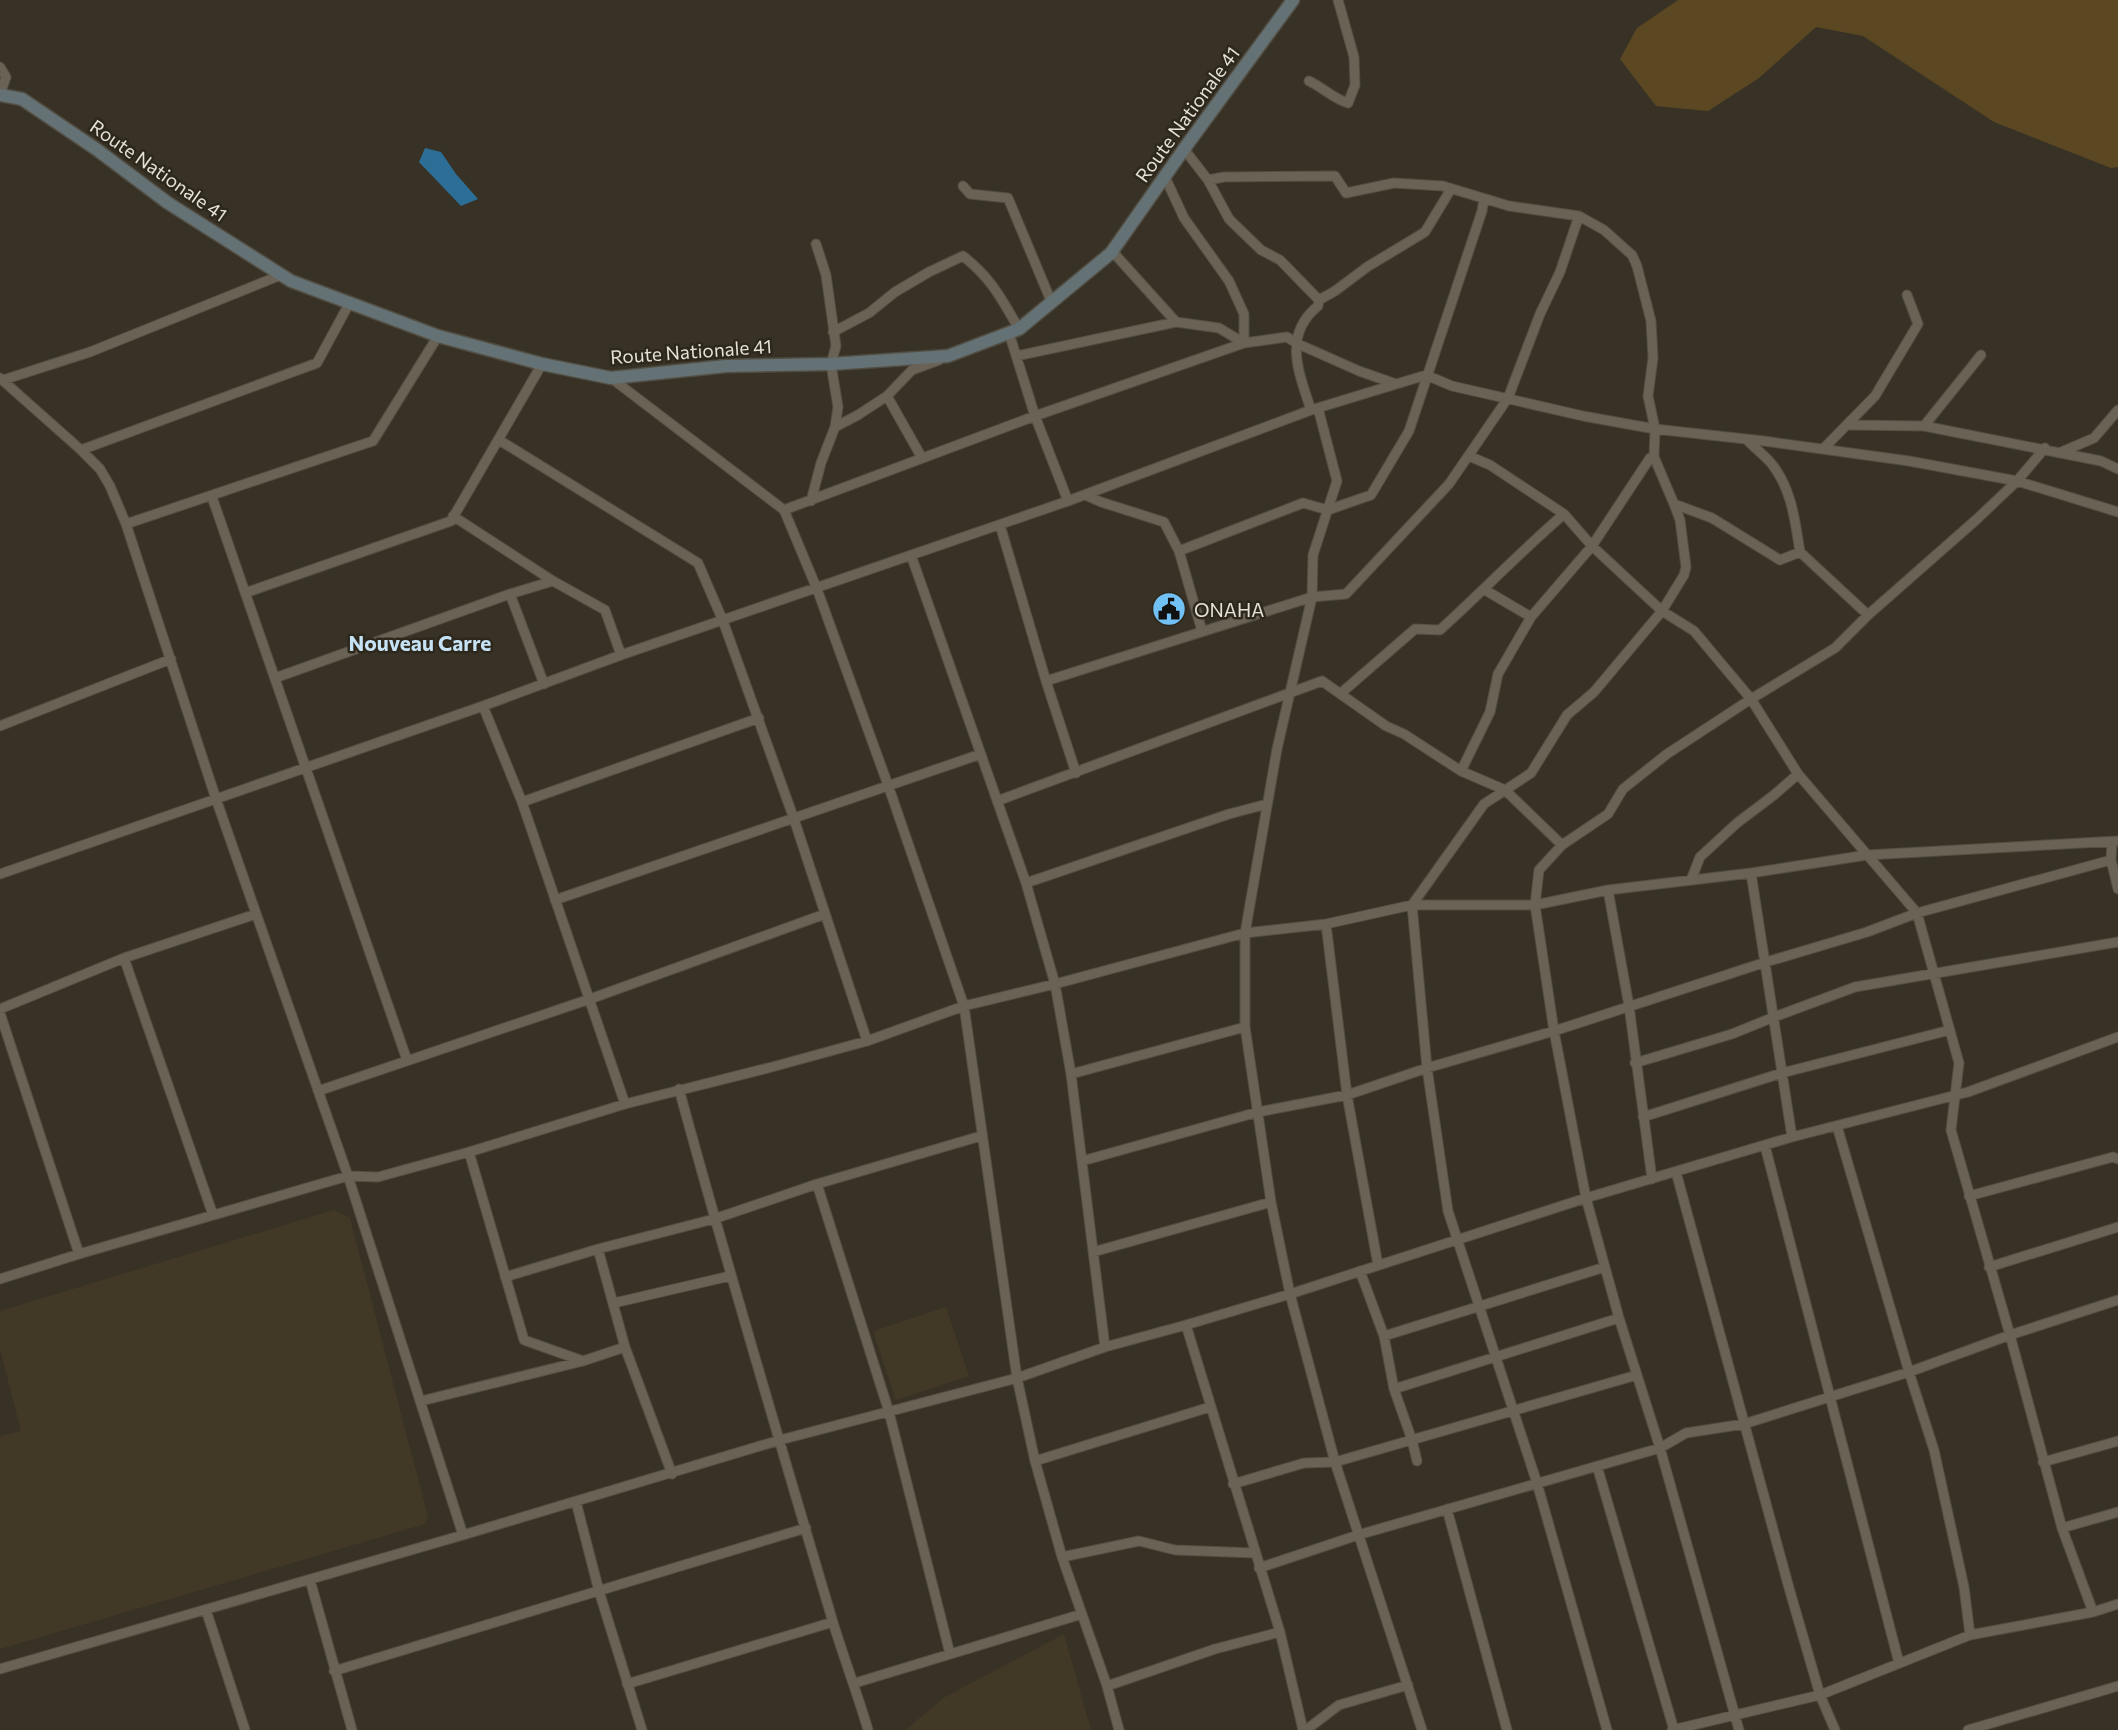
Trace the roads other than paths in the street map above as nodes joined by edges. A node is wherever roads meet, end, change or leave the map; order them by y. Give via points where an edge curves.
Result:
1 (1293, 0) edge
2 (1338, 0) edge
3 (0, 67) edge
4 (1308, 81) dead end
5 (0, 95) edge
6 (1184, 149) junction
7 (1165, 177) junction
8 (1209, 180) junction
9 (963, 186) dead end
10 (1451, 189) junction
11 (1484, 199) junction
12 (1579, 216) junction
13 (816, 244) dead end
14 (1112, 251) junction
15 (282, 275) junction
16 (1907, 295) dead end
17 (1319, 300) junction
18 (1051, 301) junction
19 (350, 302) junction
20 (1176, 322) junction
21 (1014, 331) junction
22 (833, 332) junction
23 (438, 336) junction
24 (1296, 343) junction
25 (1244, 344) junction
26 (1980, 355) dead end
27 (948, 356) junction
28 (1016, 356) junction
29 (541, 364) junction
30 (831, 364) junction
31 (1426, 375) junction
32 (611, 378) junction
33 (1, 379) edge
34 (1396, 384) junction
35 (887, 396) junction
36 (1508, 398) junction
37 (1314, 409) junction
38 (2118, 410) edge
39 (1035, 416) junction
40 (1849, 425) junction
41 (1924, 426) junction
42 (835, 427) junction
43 (1655, 429) junction
44 (499, 440) junction
45 (1747, 440) junction
46 (1824, 449) junction
47 (2045, 449) junction
48 (81, 450) junction
49 (2058, 453) junction
50 (1469, 456) junction
51 (1654, 457) junction
52 (922, 458) junction
53 (2118, 469) edge
54 (2017, 481) junction
55 (1085, 495) junction
56 (212, 497) junction
57 (811, 501) junction
58 (1068, 501) junction
59 (1674, 504) junction
60 (784, 510) junction
61 (1328, 510) junction
62 (2118, 512) edge
63 (1564, 514) junction
64 (453, 516) junction
65 (126, 524) junction
66 (1000, 525) junction
67 (1592, 546) junction
68 (1179, 551) junction
69 (1800, 552) junction
70 (911, 555) junction
71 (553, 581) junction
72 (817, 589) junction
73 (1485, 590) junction
74 (245, 593) junction
75 (510, 594) junction
76 (1311, 597) junction
77 (1662, 611) junction
78 (1868, 615) junction
79 (1531, 617) junction
80 (723, 621) junction
81 (1202, 631) junction
82 (621, 655) junction
83 (170, 659) junction
84 (275, 678) junction
85 (1046, 681) junction
86 (544, 684) junction
87 (1290, 694) junction
88 (1340, 694) junction
89 (1751, 699) junction
90 (483, 706) junction
91 (759, 718) junction
92 (0, 726) edge
93 (981, 754) junction
94 (306, 766) junction
95 (1461, 771) junction
96 (1076, 773) junction
97 (1798, 774) junction
98 (888, 785) junction
99 (1505, 790) junction
100 (216, 799) junction
101 (998, 801) junction
102 (522, 802) junction
103 (1267, 804) junction
104 (794, 819) junction
105 (2115, 841) edge
106 (1562, 845) junction
107 (1867, 855) junction
108 (2111, 860) junction
109 (1751, 873) junction
110 (0, 874) edge
111 (1691, 880) junction
112 (1026, 883) junction
113 (2118, 889) edge
114 (1608, 890) junction
115 (555, 900) junction
116 (1412, 905) junction
117 (1535, 905) junction
118 (1917, 913) junction
119 (256, 914) junction
120 (825, 914) junction
121 (1326, 924) junction
122 (1245, 933) junction
123 (2118, 942) edge
124 (124, 958) junction
125 (1766, 961) junction
126 (1934, 974) junction
127 (1055, 984) junction
128 (590, 999) junction
129 (964, 1006) junction
130 (1629, 1006) junction
131 (0, 1011) edge
132 (1774, 1017) junction
133 (1245, 1027) junction
134 (1950, 1030) junction
135 (1554, 1031) junction
136 (2118, 1037) edge
137 (867, 1041) junction
138 (407, 1060) junction
139 (1635, 1063) junction
140 (1427, 1068) junction
141 (1782, 1073) junction
142 (1071, 1074) junction
143 (679, 1089) junction
144 (318, 1091) junction
145 (1347, 1095) junction
146 (1954, 1096) junction
147 (625, 1104) junction
148 (1258, 1112) junction
149 (1643, 1117) junction
150 (1837, 1126) junction
151 (981, 1136) junction
152 (1791, 1137) junction
153 (1765, 1146) junction
154 (468, 1152) junction
155 (2118, 1159) edge
156 (1082, 1161) junction
157 (1676, 1172) junction
158 (348, 1177) junction
159 (1652, 1179) junction
160 (817, 1184) junction
161 (1969, 1196) junction
162 (1586, 1198) junction
163 (1270, 1202) junction
164 (213, 1215) junction
165 (714, 1219) junction
166 (2118, 1227) edge
167 (1458, 1239) junction
168 (598, 1248) junction
169 (1093, 1252) junction
170 (79, 1254) junction
171 (1378, 1265) junction
172 (1605, 1267) junction
173 (1989, 1267) junction
174 (1360, 1271) junction
175 (730, 1276) junction
176 (505, 1277) junction
177 (0, 1279) edge
178 (1290, 1294) junction
179 (2118, 1300) edge
180 (614, 1303) junction
181 (1480, 1306) junction
182 (1619, 1318) junction
183 (1186, 1325) junction
184 (2010, 1335) junction
185 (1384, 1336) junction
186 (625, 1347) junction
187 (1105, 1347) junction
188 (1496, 1357) junction
189 (583, 1361) junction
190 (1909, 1372) junction
191 (1637, 1375) junction
192 (1017, 1378) junction
193 (1394, 1389) junction
194 (1832, 1397) junction
195 (421, 1401) junction
196 (1210, 1407) junction
197 (1514, 1410) junction
198 (889, 1412) junction
199 (1744, 1424) junction
200 (780, 1440) junction
201 (1412, 1440) junction
202 (2118, 1441) edge
203 (1660, 1448) junction
204 (1035, 1461) junction
205 (1417, 1461) dead end
206 (1335, 1462) junction
207 (2043, 1462) junction
208 (1597, 1466) junction
209 (672, 1474) junction
210 (1537, 1483) junction
211 (1233, 1484) junction
212 (576, 1502) junction
213 (1447, 1509) junction
214 (2118, 1512) edge
215 (806, 1528) junction
216 (2062, 1528) junction
217 (463, 1535) junction
218 (1358, 1535) junction
219 (1255, 1553) junction
220 (1062, 1557) junction
221 (1259, 1568) junction
222 (310, 1580) junction
223 (599, 1591) junction
224 (2118, 1604) edge
225 (206, 1610) junction
226 (2093, 1612) junction
227 (1082, 1614) junction
228 (833, 1622) junction
229 (1280, 1632) junction
230 (1970, 1635) junction
231 (950, 1654) junction
232 (1899, 1663) junction
233 (0, 1669) edge
234 (334, 1671) junction
235 (855, 1683) junction
236 (628, 1684) junction
237 (1408, 1685) junction
238 (1107, 1686) junction
239 (2118, 1686) edge
240 (1820, 1695) junction
241 (1734, 1714) junction
242 (245, 1730) edge
243 (352, 1730) edge
244 (642, 1730) edge
245 (867, 1730) edge
246 (1119, 1730) edge
247 (1304, 1730) edge
248 (1422, 1730) edge
249 (1507, 1730) edge
250 (1607, 1730) edge
251 (1673, 1730) edge
252 (1738, 1730) edge
253 (1835, 1730) edge
254 (1968, 1730) edge

1 - 6 street, Route Nationale 41
2 - 4 street via 1354,57 1355,85 1348,103
3 - 5 street via 6,77
5 - 15 street, Route Nationale 41 via 22,99 168,203
6 - 7 street, Route Nationale 41
6 - 8 street
7 - 14 street, Route Nationale 41
7 - 25 street via 1184,218 1230,281 1244,314
8 - 10 street via 1335,176 1346,193 1394,183
8 - 17 street via 1229,219 1261,250 1280,260
9 - 18 street via 970,194 1008,198
10 - 11 street
10 - 17 street via 1425,232
11 - 12 street
11 - 31 street
12 - 36 street
12 - 43 street via 1604,230 1632,255 1637,266 1651,321 1648,396
13 - 22 street
14 - 18 street, Route Nationale 41
14 - 20 street
15 - 19 street, Route Nationale 41
15 - 33 street via 90,352
16 - 40 street via 1918,324 1875,396
17 - 24 street via 1307,314
18 - 21 street, Route Nationale 41
19 - 23 street, Route Nationale 41
19 - 48 street via 317,363
20 - 25 street via 1219,328
20 - 28 street
21 - 22 street via 999,294 983,272 963,256 906,285 869,313
21 - 27 street, Route Nationale 41
21 - 28 street
22 - 30 street via 836,346
23 - 29 street, Route Nationale 41
23 - 56 street via 373,441
24 - 25 street via 1287,337
24 - 34 street
24 - 37 street via 1296,364
25 - 39 street
26 - 41 street
27 - 30 street, Route Nationale 41
27 - 35 street via 912,370
28 - 39 street
29 - 32 street, Route Nationale 41
29 - 44 street
30 - 32 street, Route Nationale 41 via 726,366
30 - 42 street via 838,407
31 - 34 street
31 - 36 street via 1452,386
31 - 61 street via 1409,431 1371,495
32 - 60 street
33 - 48 street
34 - 37 street
35 - 42 street
35 - 52 street
36 - 43 street
36 - 50 street
37 - 55 street
37 - 61 street via 1337,481
38 - 49 street via 2094,438
39 - 52 street
39 - 58 street
40 - 41 street
40 - 46 street
41 - 47 street
42 - 57 street
43 - 45 street
43 - 51 street
44 - 64 street
44 - 80 street via 698,563
45 - 46 street
45 - 69 street via 1771,463 1791,499
46 - 54 street
47 - 49 street
47 - 54 street
48 - 65 street via 100,469
49 - 53 street
50 - 63 street
50 - 76 street via 1449,484 1346,594
51 - 59 street
51 - 67 street
52 - 57 street
54 - 62 street
54 - 78 street
55 - 58 street
55 - 68 street via 1164,522
56 - 65 street
56 - 74 street
57 - 60 street
58 - 66 street
59 - 69 street via 1712,518 1780,560
59 - 77 street via 1686,567
60 - 72 street
61 - 68 street via 1303,503
61 - 76 street via 1313,555
63 - 67 street
63 - 73 street
64 - 71 street
64 - 74 street via 451,521
65 - 83 street
66 - 70 street
66 - 85 street
67 - 77 street
67 - 79 street
68 - 81 street
69 - 78 street
70 - 72 street
70 - 93 street
71 - 75 street
71 - 82 street via 605,610
72 - 80 street
72 - 98 street
73 - 79 street
73 - 88 street via 1440,630 1415,629
74 - 84 street
75 - 84 street
75 - 86 street
76 - 81 street
76 - 87 street
77 - 89 street via 1694,631
77 - 99 street via 1594,692 1567,715 1531,773
78 - 89 street via 1835,648
79 - 95 street via 1498,674 1490,712
80 - 82 street
80 - 91 street
81 - 85 street
82 - 86 street
83 - 92 street
83 - 100 street
84 - 94 street
85 - 96 street
86 - 90 street
87 - 88 street via 1322,681
87 - 96 street
87 - 103 street
88 - 95 street
89 - 97 street
89 - 106 street via 1667,754 1623,789 1608,814
90 - 94 street
90 - 102 street
91 - 102 street
91 - 104 street
93 - 98 street
93 - 101 street
94 - 100 street
94 - 138 street
95 - 99 street
96 - 101 street
97 - 107 street
97 - 111 street via 1700,857
98 - 104 street
98 - 129 street
99 - 106 street
99 - 116 street via 1484,804
100 - 110 street
100 - 119 street
101 - 112 street
102 - 115 street
103 - 112 street
103 - 122 street
104 - 115 street
104 - 120 street
105 - 107 street
105 - 108 street
106 - 117 street via 1539,870
107 - 109 street
107 - 118 street
108 - 113 street
108 - 118 street
109 - 111 street
109 - 125 street
111 - 114 street
112 - 127 street
114 - 117 street
114 - 130 street
115 - 128 street
116 - 117 street
116 - 121 street
116 - 140 street
117 - 135 street
118 - 125 street
118 - 126 street
119 - 124 street
119 - 144 street
120 - 128 street
120 - 137 street
121 - 122 street
121 - 145 street
122 - 127 street
122 - 133 street
123 - 126 street
124 - 131 street
124 - 164 street
125 - 130 street
125 - 132 street
126 - 132 street via 1854,988
126 - 134 street
127 - 129 street
127 - 142 street
128 - 138 street
128 - 147 street
129 - 137 street
129 - 151 street
130 - 135 street
130 - 139 street
131 - 170 street
132 - 139 street
132 - 141 street
133 - 142 street
133 - 148 street
134 - 141 street
134 - 146 street via 1959,1063
135 - 140 street
135 - 162 street
136 - 146 street
137 - 143 street
138 - 144 street
139 - 149 street
140 - 145 street
140 - 167 street via 1448,1211
141 - 149 street
141 - 152 street
142 - 156 street
143 - 147 street
143 - 165 street
144 - 158 street
145 - 148 street
145 - 171 street
146 - 150 street
146 - 161 street via 1951,1130
147 - 154 street
148 - 156 street
148 - 163 street
149 - 159 street
150 - 152 street
150 - 190 street
151 - 160 street
151 - 192 street
152 - 153 street
153 - 157 street
153 - 194 street
154 - 158 street via 378,1177
154 - 176 street
155 - 161 street
156 - 169 street
157 - 159 street
157 - 199 street
158 - 164 street
158 - 195 street
159 - 162 street
160 - 165 street
160 - 198 street
161 - 173 street
162 - 167 street
162 - 172 street
163 - 169 street
163 - 178 street
164 - 170 street
165 - 168 street
165 - 175 street
166 - 173 street
167 - 171 street
167 - 181 street
168 - 176 street
168 - 180 street
169 - 187 street
170 - 177 street
171 - 174 street
172 - 181 street
172 - 182 street
173 - 184 street
174 - 178 street
174 - 185 street
175 - 180 street
175 - 200 street
176 - 189 street via 524,1340
178 - 183 street
178 - 206 street
179 - 184 street
180 - 186 street
181 - 185 street
181 - 188 street
182 - 188 street
182 - 191 street
183 - 187 street
183 - 196 street
184 - 190 street
184 - 207 street
185 - 193 street
186 - 189 street
186 - 209 street
187 - 192 street
188 - 193 street
188 - 197 street
189 - 195 street
190 - 194 street
190 - 230 street via 1934,1450
191 - 197 street
191 - 203 street
192 - 198 street
192 - 204 street
193 - 201 street
194 - 199 street
194 - 232 street
195 - 217 street
196 - 204 street
196 - 211 street
197 - 201 street
197 - 210 street
198 - 200 street
198 - 231 street
199 - 203 street via 1686,1433
199 - 240 street
200 - 209 street
200 - 215 street
201 - 205 street
201 - 206 street
202 - 207 street
203 - 208 street
203 - 241 street
204 - 220 street
206 - 211 street via 1304,1463
206 - 218 street
207 - 216 street
208 - 210 street
208 - 251 street
209 - 212 street
210 - 213 street
210 - 250 street
211 - 219 street
212 - 217 street
212 - 223 street
213 - 218 street
213 - 249 street
214 - 216 street
215 - 223 street
215 - 228 street
216 - 226 street
217 - 222 street
218 - 221 street
218 - 237 street
219 - 220 street via 1175,1550 1139,1541
219 - 221 street
220 - 227 street
221 - 229 street
222 - 225 street
222 - 234 street
223 - 234 street
223 - 236 street
224 - 226 street
225 - 233 street
225 - 242 street
226 - 230 street
227 - 231 street
227 - 238 street
228 - 235 street
228 - 236 street
229 - 238 street
229 - 247 street
230 - 232 street
231 - 235 street
232 - 240 street
234 - 243 street
235 - 245 street
236 - 244 street
237 - 247 street via 1339,1705
237 - 248 street
238 - 246 street
239 - 254 street
240 - 241 street
240 - 253 street
241 - 251 street
241 - 252 street

